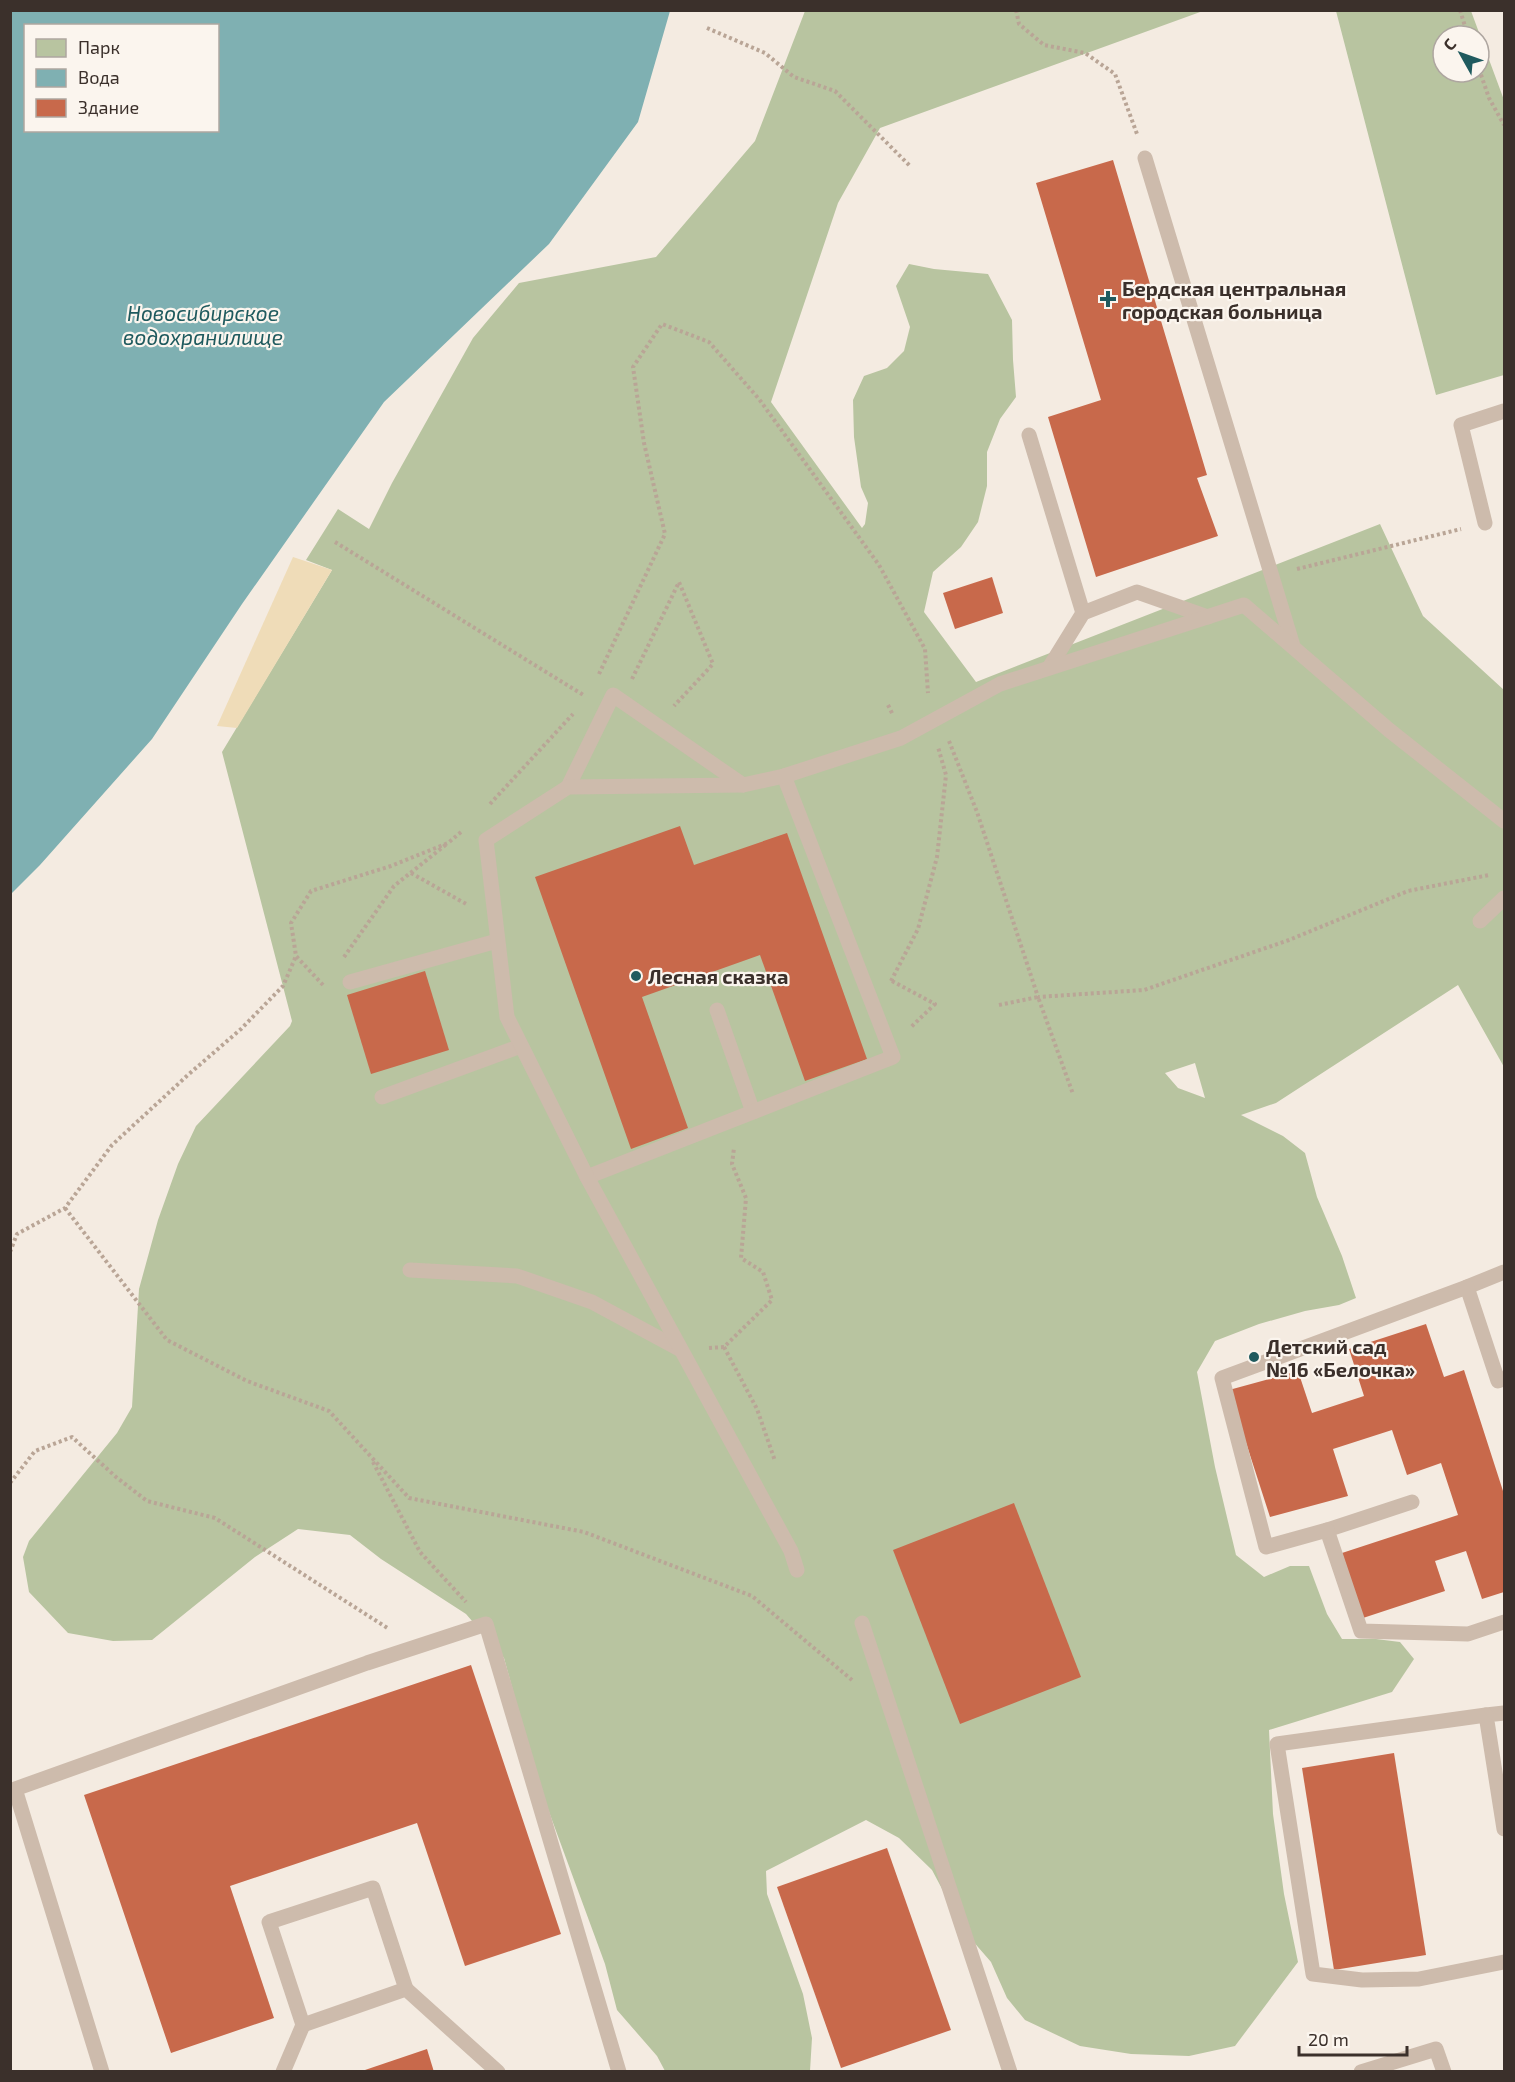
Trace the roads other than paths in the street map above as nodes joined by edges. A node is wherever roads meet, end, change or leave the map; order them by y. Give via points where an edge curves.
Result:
1 (1145, 158) road end
2 (1504, 411) edge
3 (1029, 435) dead end
4 (1485, 523) road end
5 (1083, 613) junction
6 (1208, 617) junction
7 (1293, 646) junction
8 (1049, 668) junction
9 (784, 776) junction
10 (743, 785) junction
11 (568, 787) junction
12 (1504, 821) edge
13 (1504, 898) edge
14 (1480, 921) dead end
15 (497, 941) junction
16 (350, 982) dead end
17 (717, 1010) dead end
18 (521, 1047) junction
19 (382, 1097) dead end
20 (746, 1115) junction
21 (587, 1177) junction
22 (410, 1270) dead end
23 (1504, 1272) edge
24 (1467, 1287) junction
25 (681, 1350) junction
26 (1504, 1379) edge
27 (1412, 1502) dead end
28 (1327, 1530) junction
29 (796, 1570) dead end
30 (1504, 1622) edge
31 (862, 1623) dead end
32 (1504, 1713) edge
33 (1486, 1715) junction
34 (1504, 1829) edge
35 (1504, 1962) edge
36 (406, 1989) junction
37 (303, 2025) junction
38 (102, 2072) edge
39 (283, 2072) edge
40 (498, 2072) edge
41 (619, 2072) edge
42 (1010, 2072) edge
43 (1361, 2072) edge
44 (1444, 2072) edge

1 - 7 lane
2 - 4 lane via 1461,425
3 - 5 lane
5 - 6 lane via 1137,592
5 - 8 lane
6 - 7 lane via 1244,605
6 - 8 lane
7 - 12 lane
8 - 9 lane via 1000,684 901,738
9 - 10 lane
9 - 20 lane via 893,1057
10 - 11 lane
10 - 11 lane via 613,695
11 - 15 lane via 486,840
13 - 14 lane
15 - 16 lane
15 - 18 lane via 507,1017
17 - 20 lane
18 - 19 lane
18 - 21 lane
20 - 21 lane
21 - 25 lane
22 - 25 lane via 517,1276 592,1302
23 - 24 lane
24 - 26 lane via 1498,1381
24 - 28 lane via 1222,1378 1266,1547
25 - 29 lane via 792,1551
27 - 28 lane
28 - 30 lane via 1361,1631 1468,1634
31 - 42 lane
32 - 33 lane
33 - 34 lane
33 - 35 lane via 1277,1744 1313,1974 1362,1980 1419,1979
36 - 37 lane
36 - 37 lane via 373,1888 269,1922
36 - 40 lane
37 - 39 lane
38 - 41 lane via 15,1789 486,1624
43 - 44 lane via 1436,2049

